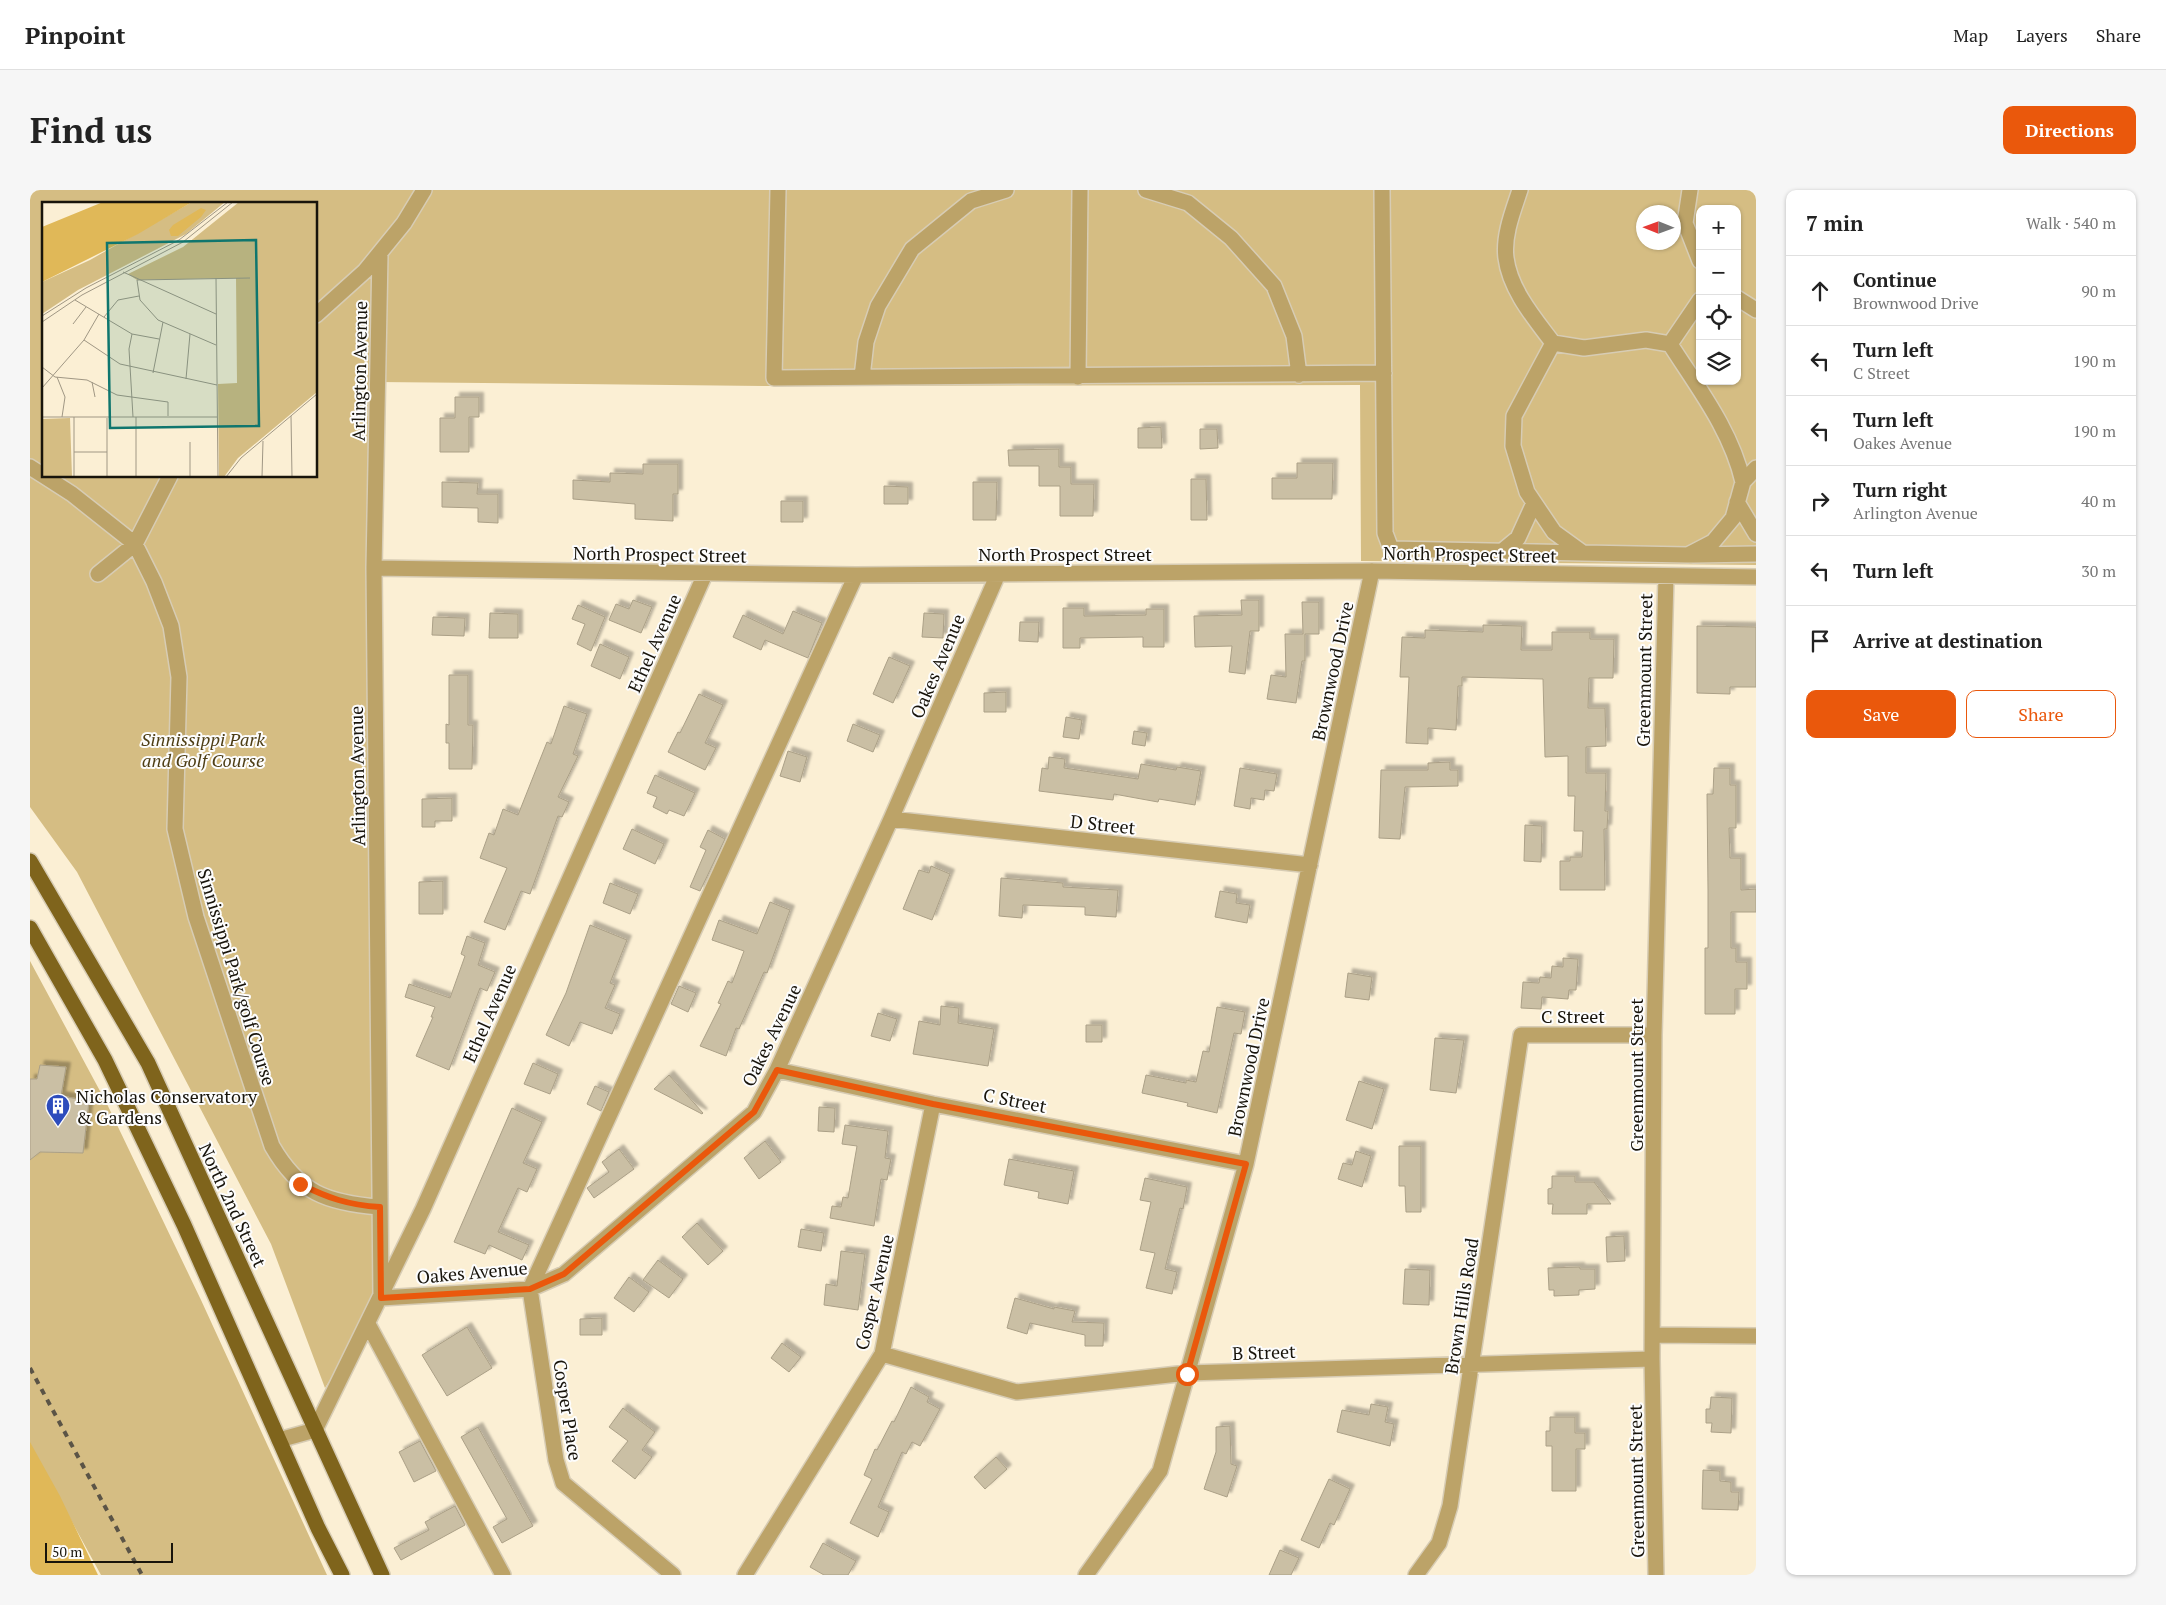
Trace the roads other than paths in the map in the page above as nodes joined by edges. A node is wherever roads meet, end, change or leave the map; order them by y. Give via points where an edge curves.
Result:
1 (424, 190) edge
2 (778, 190) edge
3 (1006, 190) edge
4 (1080, 190) edge
5 (1146, 190) edge
6 (1382, 190) edge
7 (1520, 190) edge
8 (1690, 190) edge
9 (1696, 250) edge
10 (380, 254) junction
11 (1741, 301) edge
12 (1696, 306) edge
13 (1756, 310) edge
14 (318, 313) edge
15 (1553, 343) junction
16 (1670, 344) junction
17 (1384, 374) junction
18 (1299, 375) junction
19 (862, 377) junction
20 (1078, 377) junction
21 (30, 467) edge
22 (1756, 468) edge
23 (42, 475) edge
24 (47, 478) edge
25 (169, 478) edge
26 (1743, 482) junction
27 (1737, 502) junction
28 (1534, 503) junction
29 (1756, 534) edge
30 (135, 544) junction
31 (1501, 552) junction
32 (1583, 553) junction
33 (1756, 554) edge
34 (1688, 555) junction
35 (374, 568) junction
36 (1372, 571) junction
37 (98, 574) dead end
38 (705, 574) junction
39 (998, 574) junction
40 (856, 575) junction
41 (1666, 576) junction
42 (1756, 576) edge
43 (892, 819) junction
44 (30, 861) edge
45 (1310, 865) junction
46 (30, 928) edge
47 (1521, 1035) joint
48 (1654, 1035) junction
49 (777, 1070) junction
50 (933, 1104) junction
51 (1246, 1164) junction
52 (380, 1207) junction
53 (530, 1289) junction
54 (381, 1298) junction
55 (368, 1324) junction
56 (1654, 1335) junction
57 (1756, 1336) edge
58 (882, 1354) junction
59 (1652, 1359) junction
60 (1471, 1364) junction
61 (1187, 1374) junction
62 (315, 1430) junction
63 (279, 1440) junction
64 (342, 1575) edge
65 (382, 1575) edge
66 (503, 1575) edge
67 (673, 1575) edge
68 (745, 1575) edge
69 (1086, 1575) edge
70 (1416, 1575) edge
71 (1656, 1575) edge

1 - 10 street
2 - 19 street via 774,378
3 - 19 street via 971,202 912,249 878,306 866,342
4 - 20 street
5 - 18 street via 1188,203 1231,238 1274,286 1294,336
6 - 17 street
7 - 15 street via 1509,226 1506,258 1521,300
8 - 9 street via 1685,223
10 - 14 street via 365,272
10 - 35 street, Arlington Avenue
11 - 13 street
12 - 16 street
15 - 16 street via 1584,348 1646,340
15 - 28 street via 1514,416 1513,446 1527,492
16 - 26 street via 1721,425 1739,464
17 - 18 street
17 - 31 street via 1385,533 1391,548
18 - 20 street
19 - 20 street
21 - 23 street, Sinnissippi Park/golf Course
22 - 26 street
24 - 30 street, Sinnissippi Park/golf Course
25 - 30 street
26 - 27 street
27 - 29 street
27 - 34 street via 1732,518 1713,542
28 - 31 street via 1518,538
28 - 32 street via 1554,532
30 - 37 street
30 - 52 street, Sinnissippi Park/golf Course via 171,626 179,677 175,829 180,854 196,917 272,1146 285,1169 300,1184 351,1205
31 - 32 street
32 - 34 street
33 - 34 street
35 - 38 street, North Prospect Street
35 - 52 street, Arlington Avenue
36 - 39 street, North Prospect Street
36 - 41 street, North Prospect Street
36 - 45 street, Brownwood Drive
38 - 40 street, North Prospect Street
38 - 54 street, Ethel Avenue
39 - 40 street, North Prospect Street
39 - 43 street, Oakes Avenue
40 - 53 street
41 - 42 street, North Prospect Street
41 - 48 street, Greenmount Street
43 - 45 street, D Street
43 - 49 street, Oakes Avenue
44 - 62 main road, North 2nd Street via 148,1063
45 - 51 street, Brownwood Drive
46 - 63 main road via 105,1060 184,1224
47 - 48 street, C Street
47 - 60 street, Brown Hills Road
48 - 56 street, Greenmount Street
49 - 50 street, C Street
49 - 53 street, Oakes Avenue via 754,1112 564,1274
50 - 51 street, C Street
50 - 58 street, Cosper Avenue
51 - 61 street, Brownwood Drive
52 - 54 street, Arlington Avenue
53 - 54 street, Oakes Avenue
53 - 67 street, Cosper Place via 556,1460 563,1483
54 - 55 street, Ethel Avenue
55 - 62 street, Ethel Avenue
55 - 66 street
56 - 57 street
56 - 59 street, Greenmount Street
58 - 61 street, B Street via 1017,1392
58 - 68 street, Cosper Avenue
59 - 60 street, B Street
59 - 71 street, Greenmount Street
60 - 61 street, B Street
60 - 70 street, Brown Hills Road via 1450,1506 1439,1543
61 - 69 street, Brownwood Drive via 1160,1470
62 - 63 street
62 - 65 main road, North 2nd Street
63 - 64 main road

